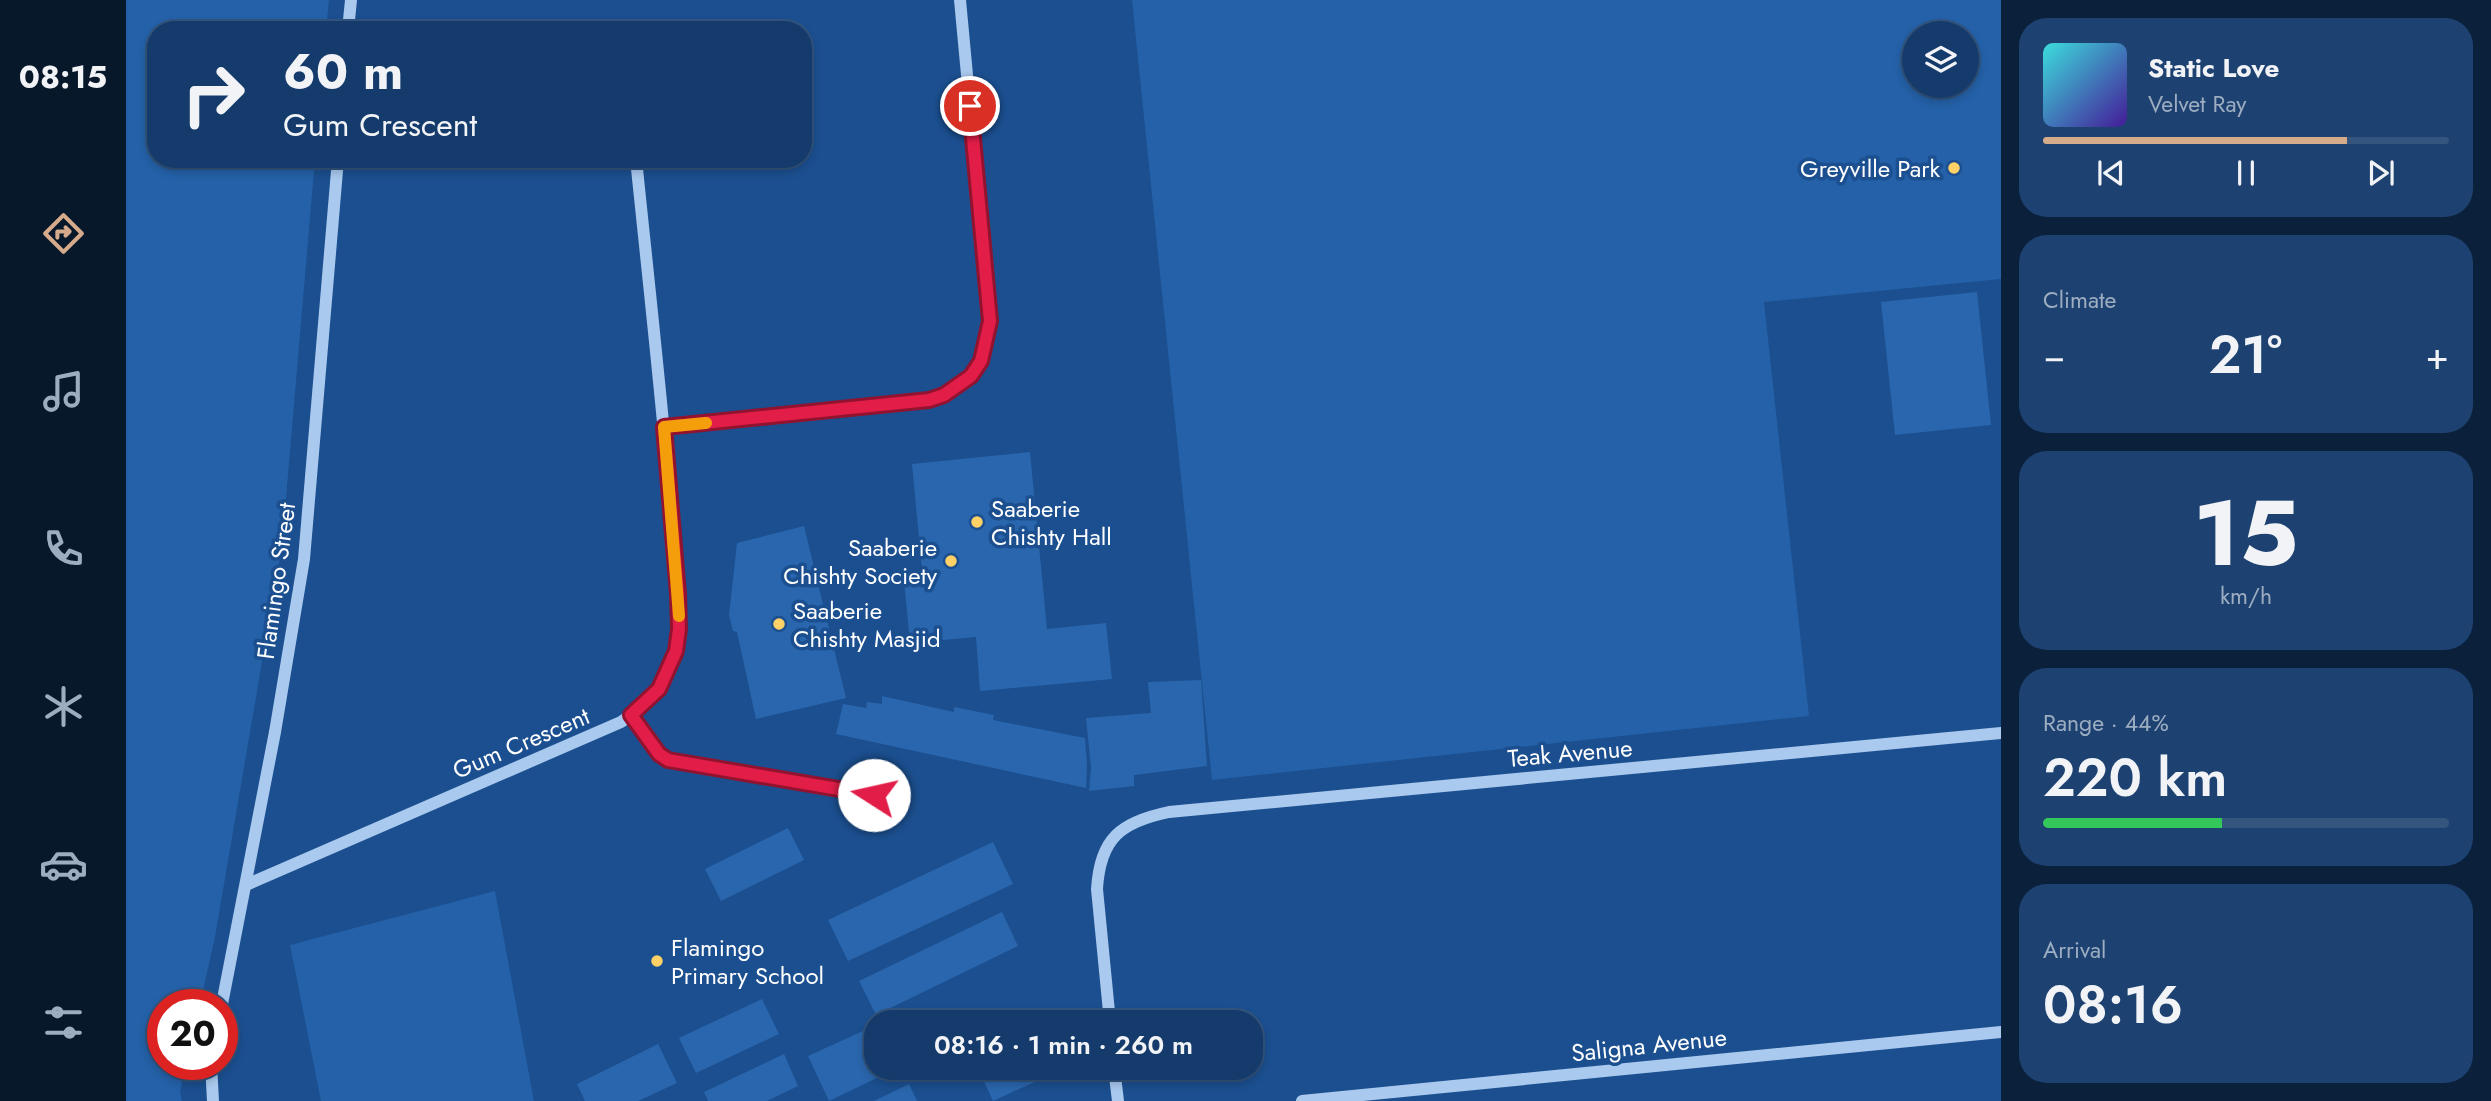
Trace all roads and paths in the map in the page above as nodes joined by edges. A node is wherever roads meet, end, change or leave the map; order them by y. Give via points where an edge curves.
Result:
1 (351, 0) edge
2 (960, 0) edge
3 (349, 21) edge
4 (337, 168) edge
5 (637, 168) edge
6 (664, 427) junction
7 (631, 715) junction
8 (2001, 733) edge
9 (874, 795) dead end
10 (246, 885) junction
11 (225, 989) edge
12 (1109, 1010) edge
13 (2001, 1032) edge
14 (212, 1080) edge
15 (1115, 1080) edge
16 (213, 1101) edge
17 (1118, 1101) edge
18 (1302, 1101) edge

1 - 3 street
2 - 6 street via 990,321 976,369 957,387 929,400
4 - 10 street, Flamingo Street via 304,559
5 - 6 street, Gum Crescent
6 - 7 street, Gum Crescent via 679,629 676,651 659,689
7 - 9 street via 668,760
7 - 10 street, Gum Crescent
8 - 12 street, Teak Avenue via 1144,817 1108,843 1098,868
10 - 11 street, Flamingo Street
13 - 18 street, Saligna Avenue
14 - 16 street
15 - 17 street

